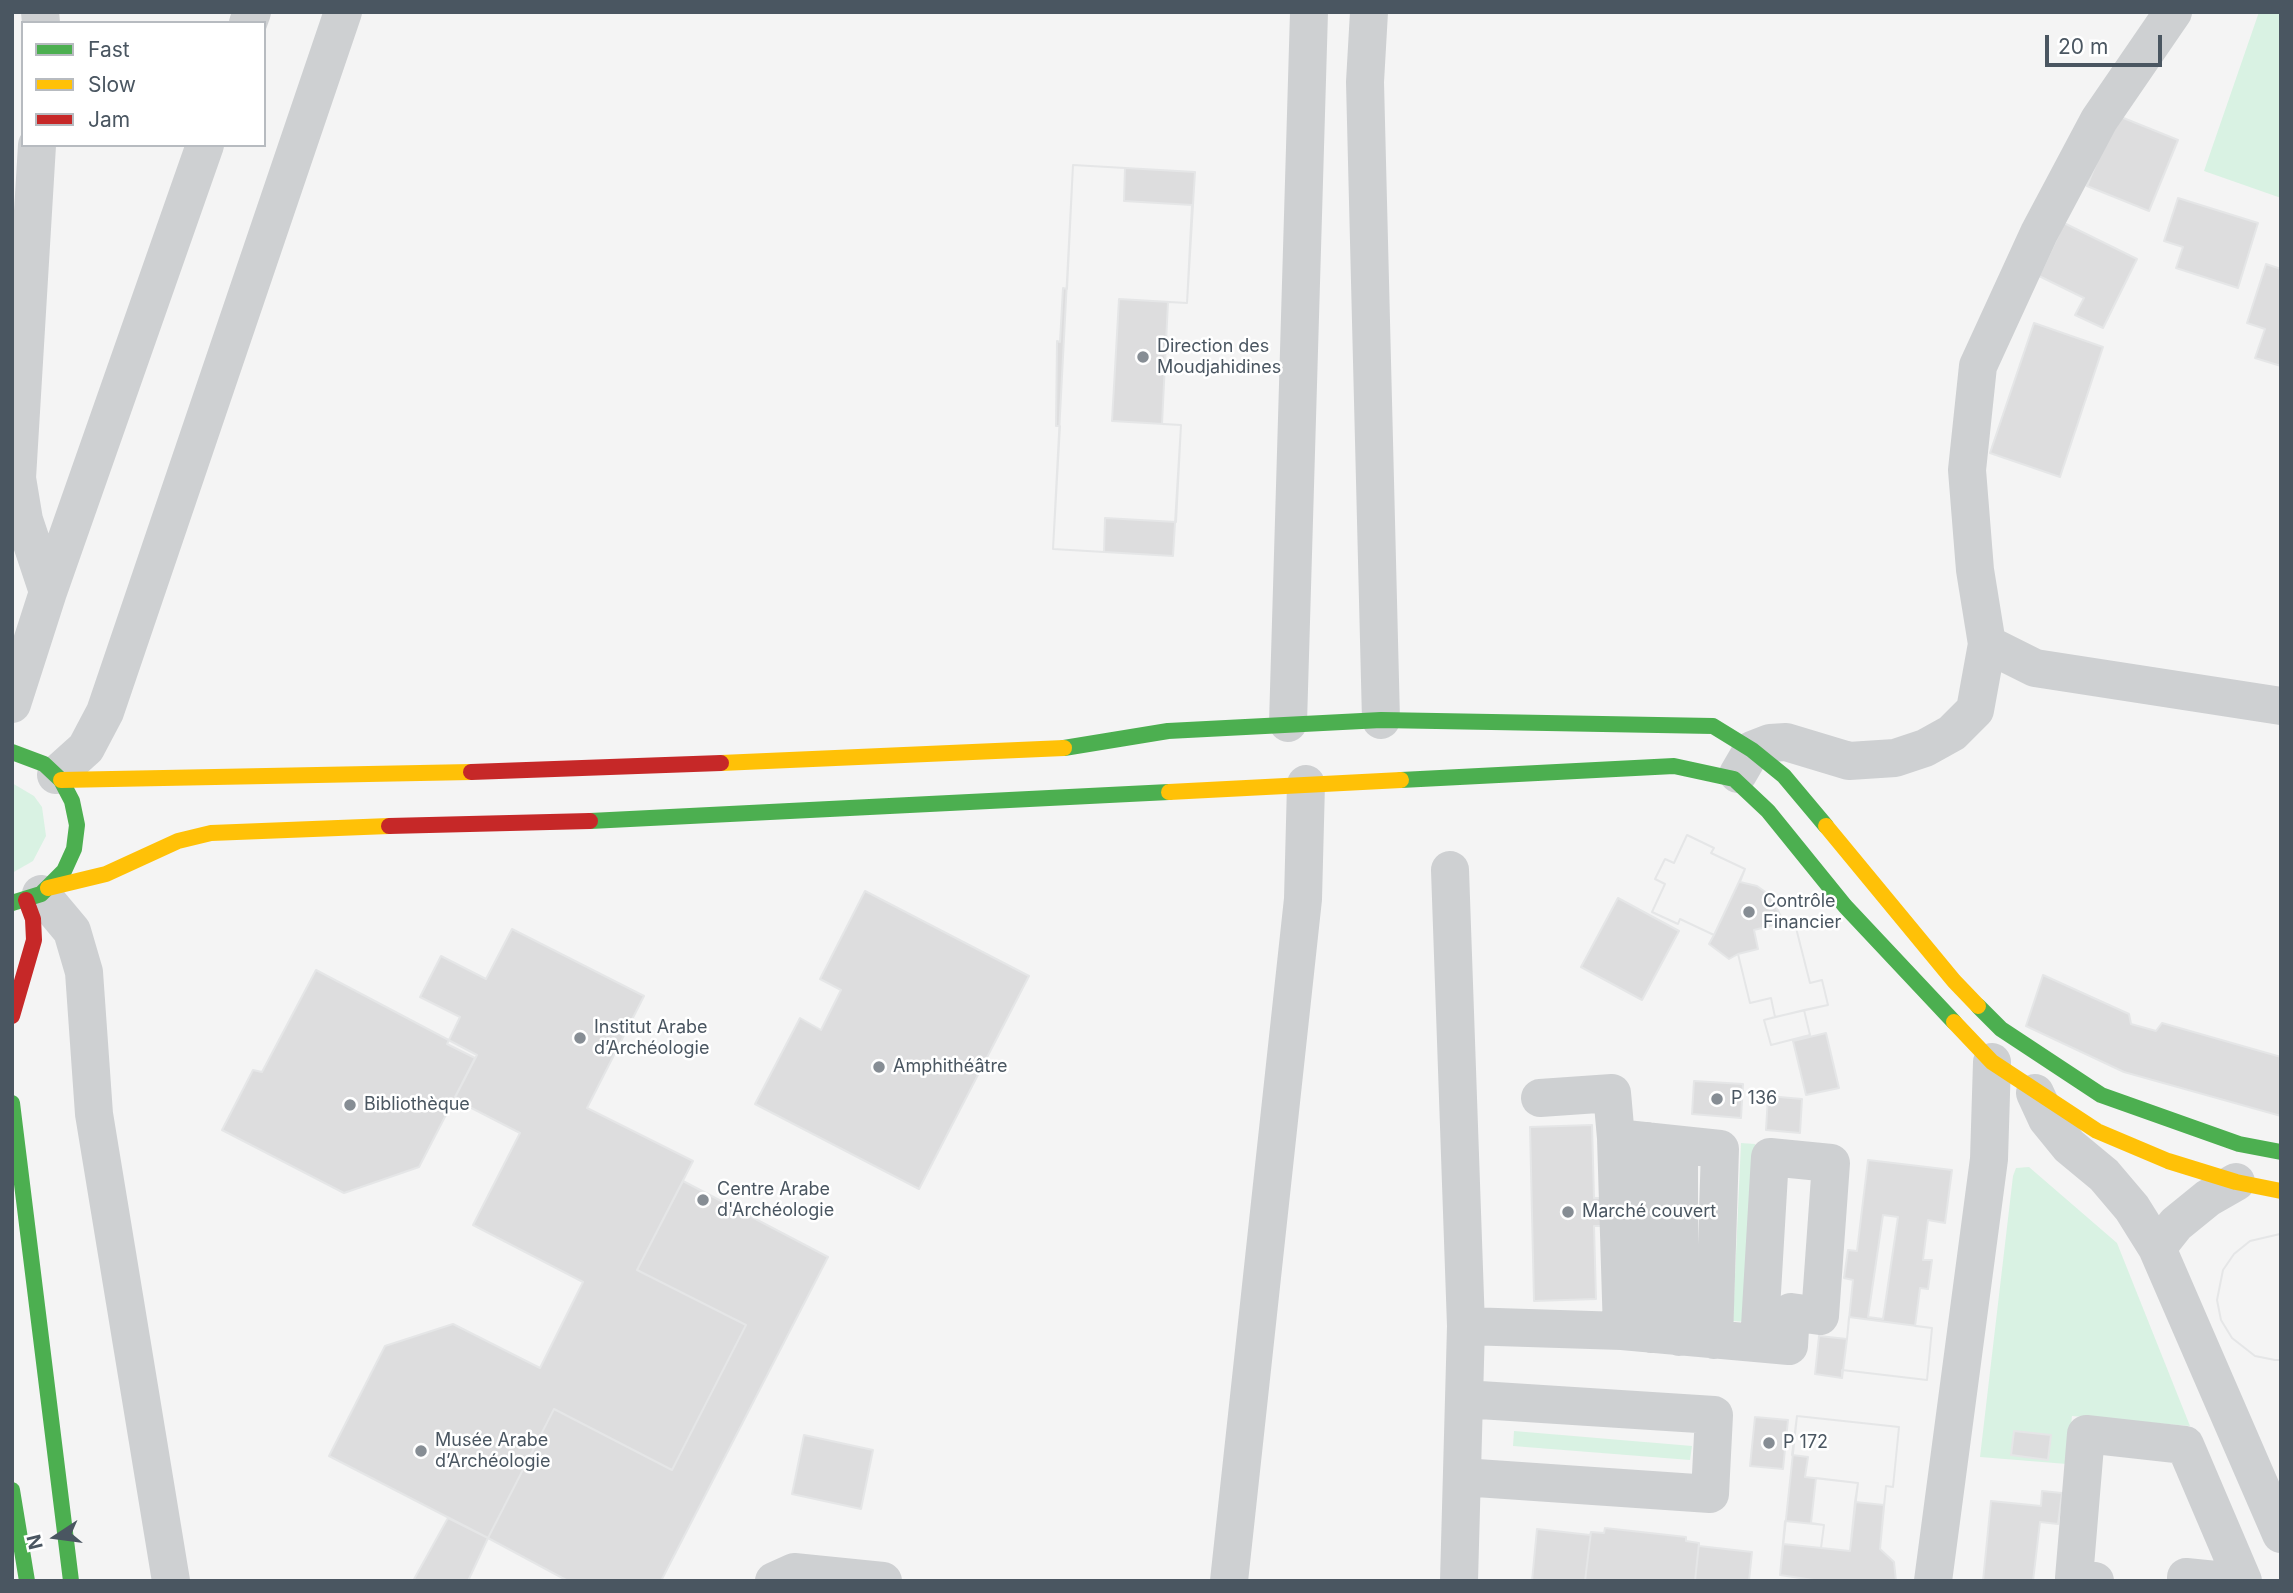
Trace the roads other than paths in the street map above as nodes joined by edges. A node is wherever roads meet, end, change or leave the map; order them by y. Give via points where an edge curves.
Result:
1 (342, 12) edge
2 (1309, 12) edge
3 (1369, 12) edge
4 (2173, 12) edge
5 (37, 147) edge
6 (204, 147) edge
7 (48, 592) junction
8 (1987, 644) junction
9 (12, 704) edge
10 (2281, 706) edge
11 (1381, 720) junction
12 (1288, 723) junction
13 (12, 752) edge
14 (1743, 765) junction
15 (59, 778) junction
16 (1306, 784) junction
17 (1450, 870) dead end
18 (32, 896) edge
19 (12, 1016) edge
20 (1992, 1062) junction
21 (2035, 1093) junction
22 (1540, 1098) dead end
23 (12, 1103) edge
24 (1647, 1141) junction
25 (2281, 1152) edge
26 (2236, 1182) junction
27 (2281, 1191) edge
28 (2157, 1248) junction
29 (1466, 1326) junction
30 (1666, 1335) junction
31 (1759, 1343) junction
32 (1464, 1399) junction
33 (1462, 1477) junction
34 (12, 1490) edge
35 (2276, 1517) edge
36 (2218, 1522) junction
37 (27, 1581) edge
38 (71, 1581) edge
39 (171, 1581) edge
40 (774, 1581) edge
41 (883, 1581) edge
42 (1229, 1581) edge
43 (1458, 1581) edge
44 (1933, 1581) edge
45 (2095, 1581) edge
46 (2186, 1581) edge
47 (2226, 1581) edge
48 (2243, 1581) edge

1 - 15 street via 105,712 86,748
2 - 12 street
3 - 11 street via 1365,82
4 - 8 street via 2099,120 2039,233 1978,366 1967,470
5 - 7 street via 17,478 24,520
6 - 7 street
7 - 9 street
8 - 10 street via 2035,668
8 - 14 street via 1975,709 1952,733 1925,748 1895,758 1849,761 1786,742 1759,745
11 - 12 main road
11 - 14 main road via 1713,726
12 - 15 main road via 1168,731 1054,750 442,773
13 - 15 main road via 29,756
14 - 16 main road
14 - 20 main road via 1768,811 1895,961
14 - 25 main road via 1784,776 1954,981 2001,1029 2101,1095 2239,1143
15 - 18 main road via 72,802 77,825 74,849 64,871
16 - 18 main road via 655,819 240,830 177,842 106,874
16 - 42 street via 1303,899
17 - 29 street
18 - 19 main road via 34,940
18 - 39 street via 72,931 84,972 94,1114
20 - 21 main road
20 - 44 street via 1989,1159
21 - 26 main road via 2097,1131 2168,1161
21 - 28 street via 2047,1119 2133,1208
22 - 24 street via 1612,1093
23 - 38 main road
24 - 30 street
24 - 30 street via 1720,1149
26 - 27 main road
26 - 28 street via 2176,1224
28 - 35 street
29 - 30 street
29 - 32 street
30 - 31 street
31 - 31 street via 1789,1346 1791,1312 1820,1316 1831,1163 1770,1157
32 - 33 street
32 - 33 street via 1714,1415 1710,1494
33 - 43 street
34 - 37 main road
35 - 36 street
36 - 45 street via 2185,1446 2086,1434 2074,1578
36 - 48 street
40 - 41 street via 794,1572
46 - 47 street via 2186,1577

